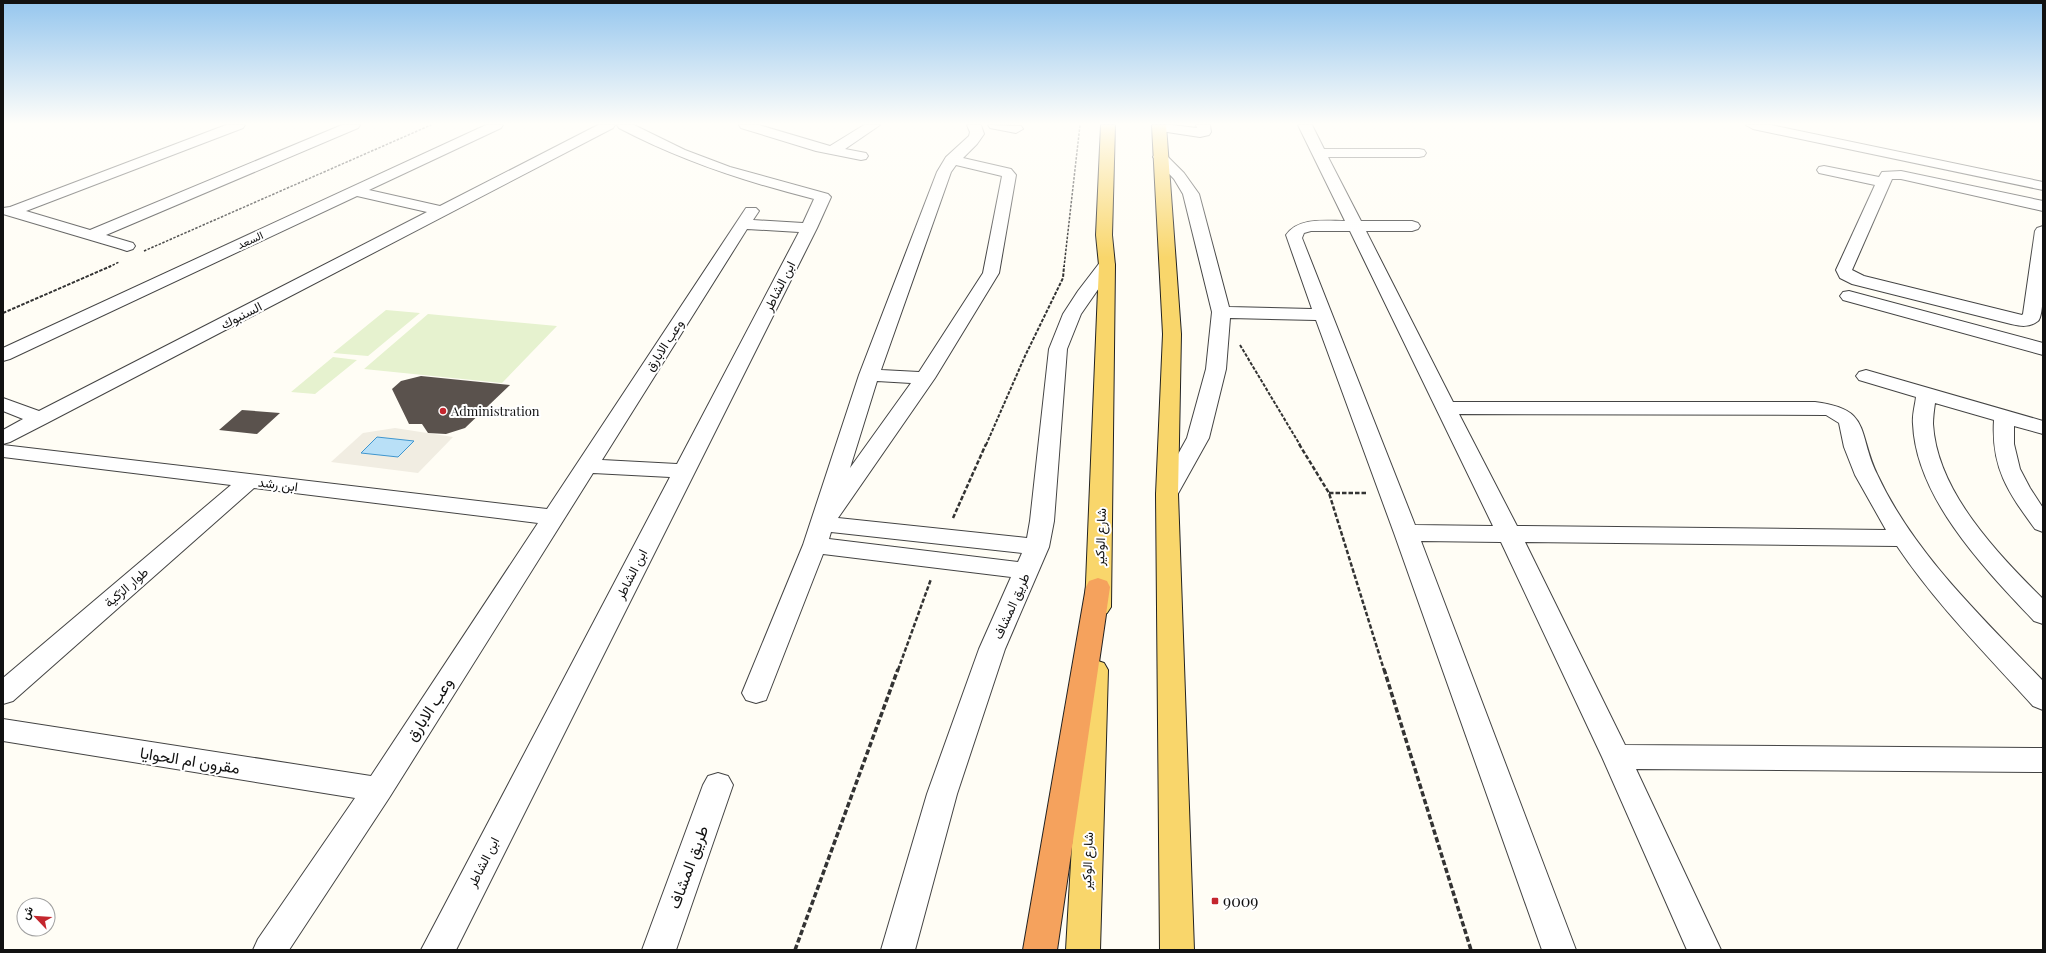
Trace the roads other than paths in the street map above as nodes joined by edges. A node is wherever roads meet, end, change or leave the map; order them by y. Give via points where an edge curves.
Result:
1 (119, 169) edge
2 (247, 169) edge
3 (402, 169) edge
4 (522, 169) edge
5 (723, 169) edge
6 (945, 169) edge
7 (996, 169) edge
8 (1106, 169) edge
9 (1161, 169) edge
10 (1172, 169) edge
11 (1327, 169) edge
12 (1824, 169) edge
13 (1964, 169) edge
14 (1997, 169) edge
15 (2043, 179) edge
16 (1883, 182) junction
17 (2043, 186) edge
18 (356, 191) junction
19 (2043, 206) edge
20 (7, 211) edge
21 (441, 211) junction
22 (1355, 226) junction
23 (1412, 226) dead end
24 (809, 228) junction
25 (2043, 231) edge
26 (92, 235) junction
27 (134, 249) road end
28 (1107, 265) junction
29 (1901, 290) junction
30 (1849, 296) dead end
31 (1894, 308) junction
32 (1221, 312) junction
33 (1324, 315) junction
34 (2043, 349) edge
35 (3, 355) edge
36 (869, 375) junction
37 (1866, 376) dead end
38 (925, 378) junction
39 (1926, 393) junction
40 (3, 404) edge
41 (1447, 408) junction
42 (2004, 417) junction
43 (40, 419) junction
44 (2043, 428) edge
45 (3, 438) edge
46 (3, 451) edge
47 (586, 466) junction
48 (684, 471) junction
49 (249, 481) junction
50 (1167, 494) junction
51 (553, 517) junction
52 (2043, 524) edge
53 (1406, 533) junction
54 (1509, 534) junction
55 (818, 535) junction
56 (1902, 538) junction
57 (1032, 559) junction
58 (1098, 587) junction
59 (2043, 615) edge
60 (756, 693) dead end
61 (3, 694) edge
62 (2043, 699) edge
63 (3, 730) edge
64 (1616, 757) junction
65 (2043, 760) edge
66 (718, 785) dead end
67 (378, 789) junction
68 (270, 950) edge
69 (438, 950) edge
70 (659, 950) edge
71 (898, 950) edge
72 (1040, 950) edge
73 (1083, 950) edge
74 (1177, 950) edge
75 (1559, 950) edge
76 (1704, 950) edge

1 - 20 street
2 - 26 street
3 - 18 street, السعد
4 - 21 street, السنبوك
5 - 24 street, ابن الشاطر via 823,197
6 - 36 street
7 - 38 street via 1009,175 990,273
8 - 28 main road, شارع الوكير via 1104,235
9 - 50 main road via 1172,334
10 - 32 street via 1191,194
11 - 22 street
12 - 16 street via 1822,173
13 - 17 street
14 - 15 street
16 - 19 street via 1887,175 1901,175
16 - 29 street via 1844,270 1846,274 1858,280
18 - 21 street
18 - 35 street, السعد
20 - 26 street
21 - 43 street, السنبوك
22 - 23 street
22 - 33 street via 1310,226 1298,230 1294,235
22 - 41 street
24 - 47 street, وعب الابارق via 746,218
24 - 48 street, ابن الشاطر
25 - 29 street via 2031,319 2011,319
26 - 27 street
28 - 57 street, طريق المشاف via 1076,304 1064,327 1058,349 1042,521
28 - 58 main road, شارع الوكير
29 - 31 street
30 - 31 street
31 - 34 street
32 - 33 street
32 - 50 street via 1216,369 1198,438
33 - 53 street
36 - 38 street
36 - 55 street
37 - 39 street
38 - 55 street
39 - 42 street
39 - 59 street via 1922,413 1922,434 1926,453 1946,497 1989,555
40 - 43 street
41 - 54 street
41 - 56 street via 1831,410 1848,420 1855,447 1868,479
42 - 44 street
42 - 52 street via 2006,460 2020,492
43 - 45 street, السنبوك
46 - 49 street, ابن رشد
47 - 48 street
47 - 51 street, وعب الابارق
48 - 69 street, ابن الشاطر
49 - 51 street, ابن رشد
49 - 61 street, طوار الرّكية
50 - 74 main road
51 - 67 street, وعب الابارق
53 - 54 street
53 - 75 street
54 - 56 street
54 - 64 street
55 - 57 street
55 - 60 street
56 - 62 street via 1931,576
57 - 71 street, طريق المشاف via 992,649 942,794
58 - 72 highway
58 - 73 main road, شارع الوكير
63 - 67 street, مقرون ام الحوايا
64 - 65 street
64 - 76 street
66 - 70 street, طريق المشاف
67 - 68 street, وعب الابارق

